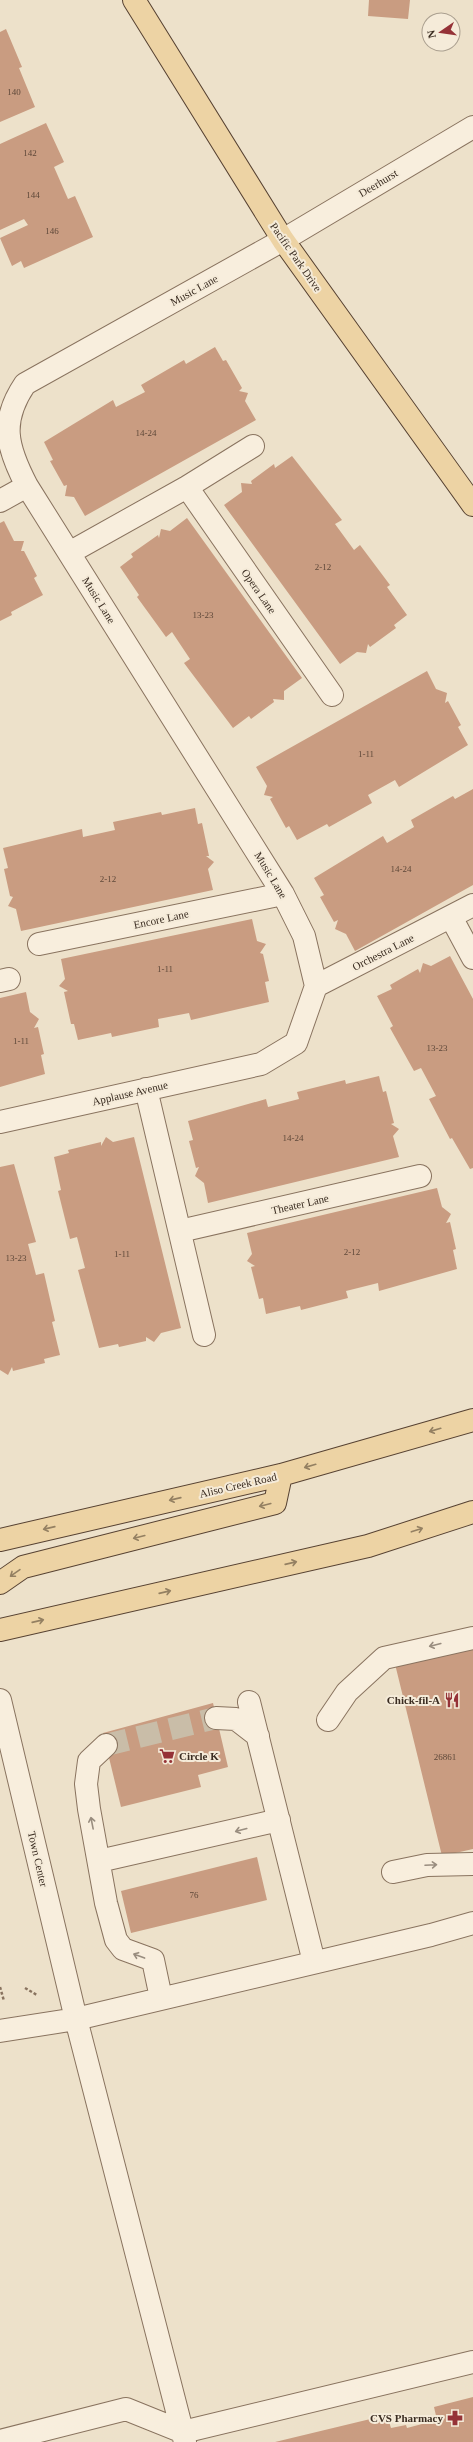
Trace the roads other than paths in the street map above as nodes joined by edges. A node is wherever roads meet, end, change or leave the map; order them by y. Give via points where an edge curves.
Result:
1 (134, 0) edge
2 (473, 127) edge
3 (283, 240) junction
4 (253, 446) dead end
5 (27, 486) junction
6 (187, 487) junction
7 (0, 501) edge
8 (473, 505) edge
9 (69, 553) junction
10 (332, 695) dead end
11 (283, 894) junction
12 (473, 905) edge
13 (451, 917) junction
14 (39, 944) dead end
15 (473, 958) edge
16 (316, 986) junction
17 (146, 1089) junction
18 (0, 1122) edge
19 (420, 1176) dead end
20 (180, 1231) junction
21 (204, 1335) dead end
22 (473, 1420) edge
23 (281, 1474) junction
24 (473, 1512) edge
25 (0, 1540) edge
26 (0, 1583) edge
27 (0, 1630) edge
28 (473, 1638) edge
29 (0, 1700) edge
30 (249, 1702) dead end
31 (216, 1718) tunnel mouth
32 (328, 1720) dead end
33 (258, 1736) junction
34 (106, 1745) tunnel mouth
35 (278, 1820) junction
36 (99, 1861) junction
37 (473, 1864) edge
38 (393, 1872) dead end
39 (473, 1923) edge
40 (314, 1962) junction
41 (161, 1998) junction
42 (76, 2019) junction
43 (0, 2031) edge
44 (473, 2362) edge
45 (184, 2437) edge
46 (0, 2441) edge

1 - 3 main road, Pacific Park Drive
2 - 3 street, Deerhurst
3 - 5 street, Music Lane via 25,384 10,398 2,417 2,438
3 - 8 main road, Pacific Park Drive
4 - 6 street
5 - 7 street
5 - 9 street, Music Lane
6 - 9 street
6 - 10 street, Opera Lane
9 - 11 street, Music Lane
11 - 14 street, Encore Lane
11 - 16 street, Music Lane via 304,936
12 - 13 street, Orchestra Lane
13 - 15 street
13 - 16 street, Orchestra Lane
16 - 17 street, Applause Avenue via 296,1043 260,1064
17 - 18 street, Applause Avenue
17 - 20 street
19 - 20 street, Theater Lane
20 - 21 street
22 -> 23 main road, Aliso Creek Road
23 -> 25 main road, Aliso Creek Road
23 -> 26 main road via 275,1503 23,1567
27 -> 24 main road via 368,1546
28 -> 32 street via 384,1658 346,1692
29 - 42 street, Town Center
30 - 33 street
31 - 33 street via 236,1719
33 - 35 street
36 -> 34 street via 86,1784 89,1761
35 -> 36 street
35 - 40 street
41 -> 36 street via 153,1960 139,1957 123,1949 116,1940
38 -> 37 street via 427,1865
39 - 40 street
40 - 41 street
41 - 42 street
42 - 43 street
42 - 45 street, Town Center
44 - 45 street
45 - 46 street via 126,2409

